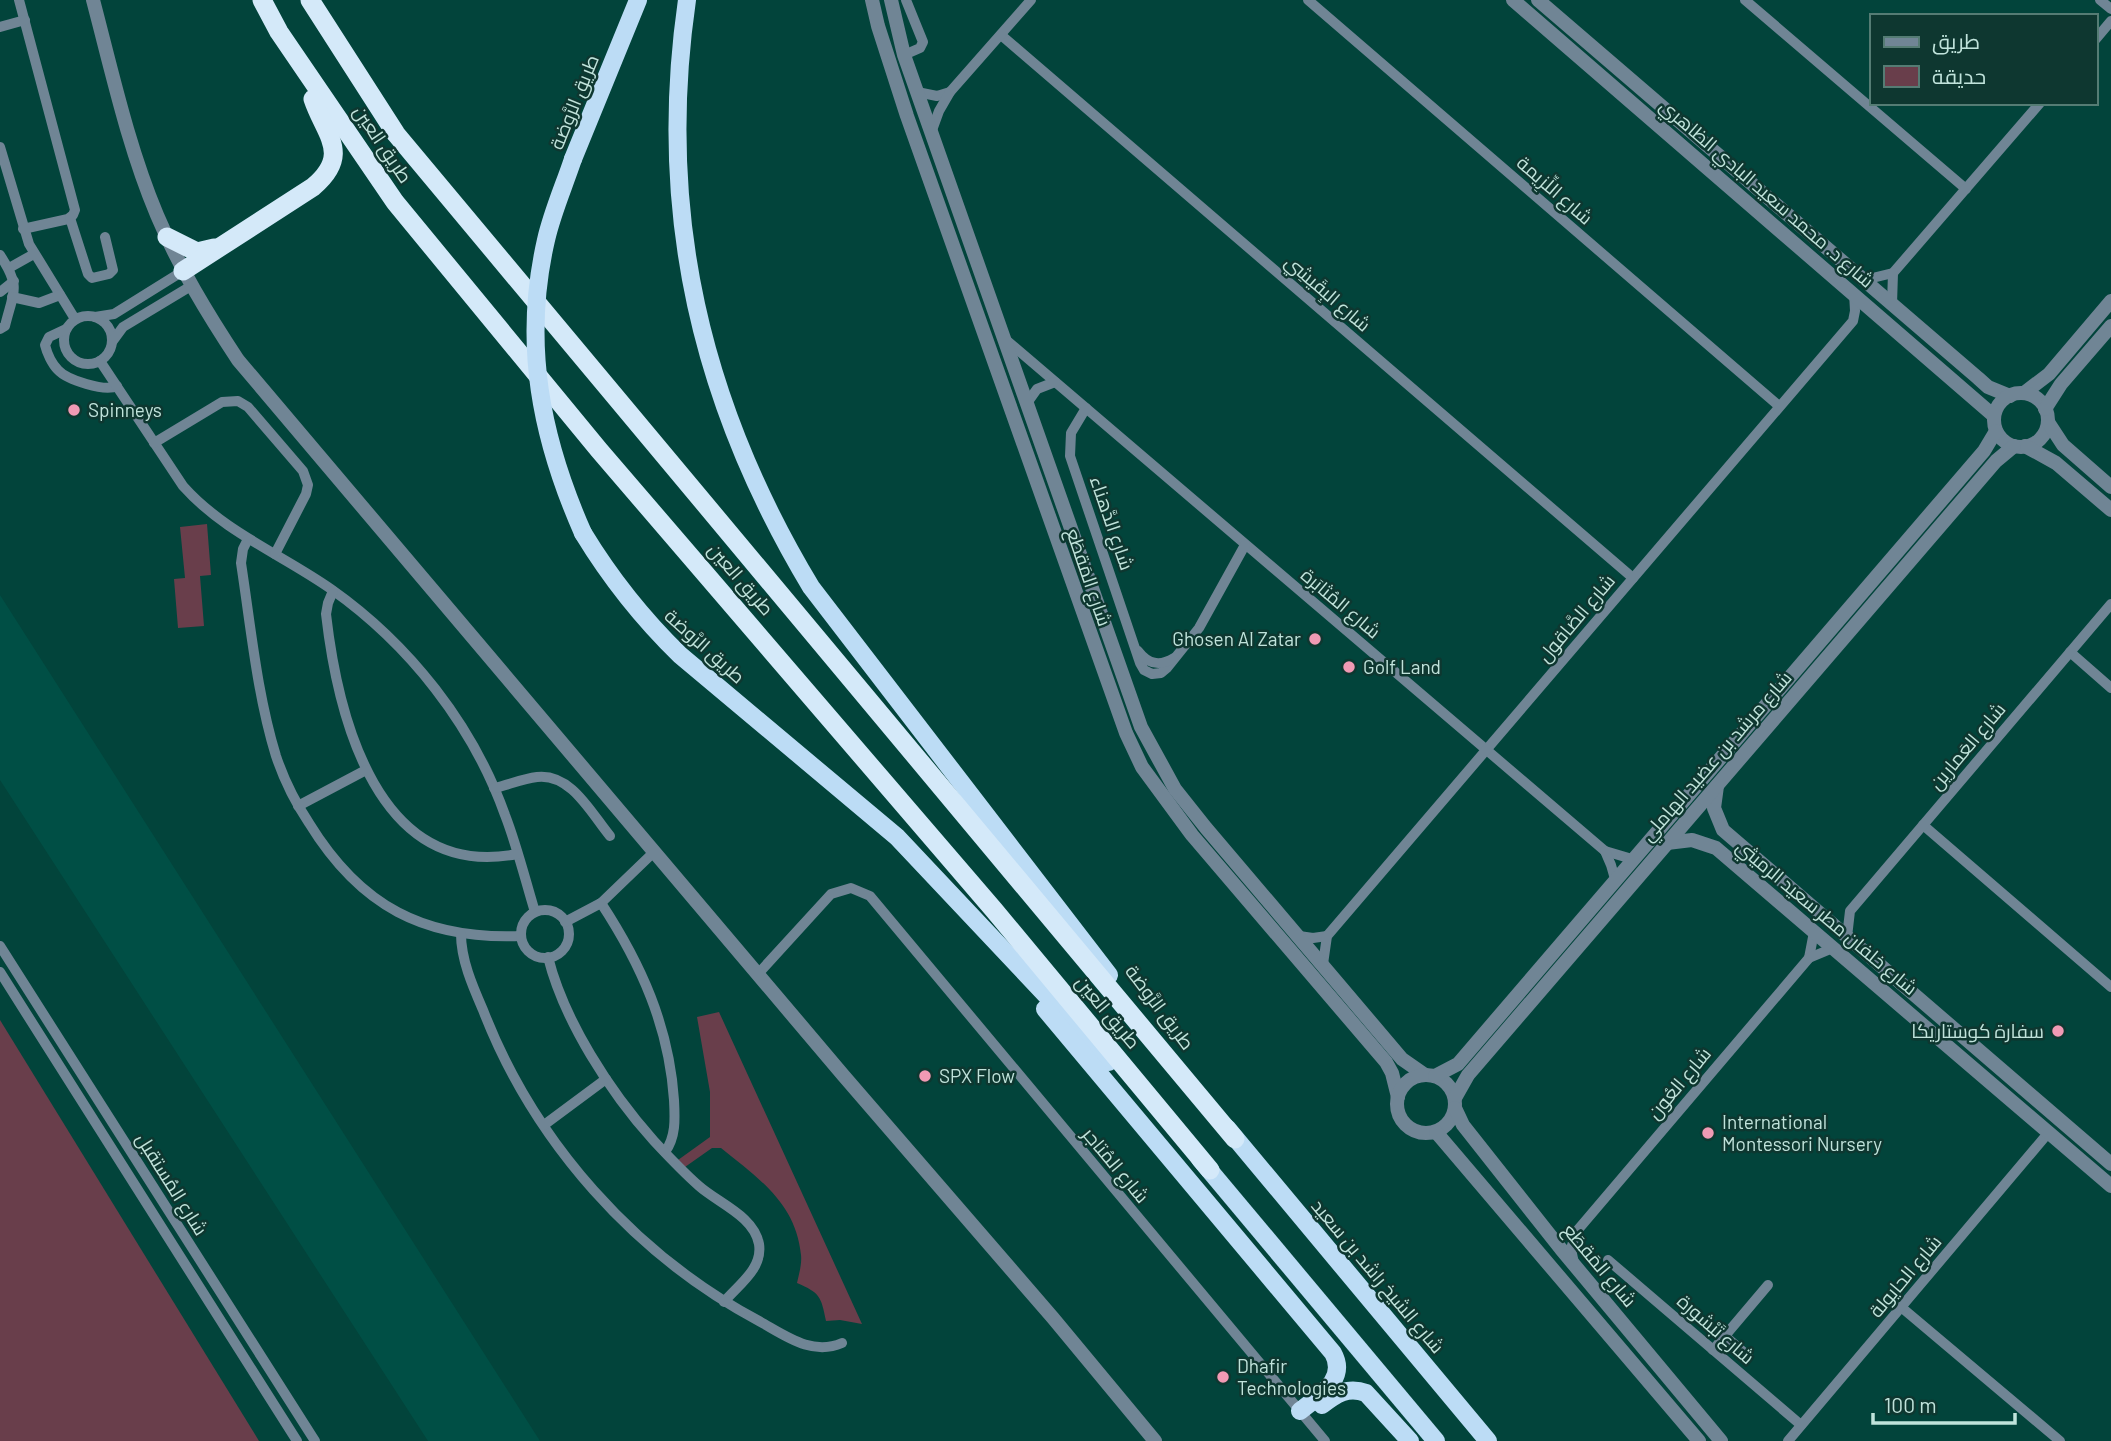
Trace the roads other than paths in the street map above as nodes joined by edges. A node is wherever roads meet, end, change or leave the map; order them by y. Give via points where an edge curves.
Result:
1 (19, 0) edge
2 (93, 0) edge
3 (262, 0) edge
4 (310, 0) edge
5 (638, 0) edge
6 (687, 0) edge
7 (873, 0) edge
8 (891, 0) edge
9 (906, 0) edge
10 (1031, 0) edge
11 (1308, 0) edge
12 (1513, 0) edge
13 (1538, 0) edge
14 (1745, 0) edge
15 (2101, 0) edge
16 (2111, 9) edge
17 (25, 20) junction
18 (2111, 21) edge
19 (0, 27) edge
20 (1001, 35) junction
21 (2097, 38) edge
22 (904, 55) junction
23 (312, 81) junction
24 (917, 92) junction
25 (950, 92) junction
26 (2038, 105) edge
27 (931, 133) junction
28 (0, 147) edge
29 (1966, 189) junction
30 (942, 215) junction
31 (70, 218) junction
32 (962, 221) junction
33 (23, 229) junction
34 (105, 237) dead end
35 (167, 237) junction
36 (218, 247) junction
37 (34, 254) junction
38 (0, 255) edge
39 (9, 268) junction
40 (1851, 270) junction
41 (1893, 273) junction
42 (187, 278) junction
43 (1864, 280) junction
44 (14, 281) junction
45 (1840, 281) junction
46 (0, 292) edge
47 (149, 292) junction
48 (1854, 293) junction
49 (60, 295) junction
50 (12, 296) junction
51 (2111, 302) edge
52 (1892, 304) junction
53 (158, 306) junction
54 (95, 317) junction
55 (1881, 317) junction
56 (75, 319) junction
57 (1853, 321) junction
58 (2111, 326) edge
59 (0, 329) edge
60 (66, 329) junction
61 (1003, 337) junction
62 (112, 342) junction
63 (100, 361) junction
64 (87, 364) junction
65 (72, 379) junction
66 (1055, 382) junction
67 (117, 386) junction
68 (2017, 394) junction
69 (1027, 404) junction
70 (1779, 407) junction
71 (1086, 408) junction
72 (2046, 415) junction
73 (1995, 423) junction
74 (155, 443) junction
75 (2020, 446) junction
76 (2111, 487) edge
77 (2111, 510) edge
78 (248, 539) junction
79 (1075, 541) junction
80 (1056, 543) junction
81 (1245, 545) junction
82 (275, 554) junction
83 (1633, 578) junction
84 (333, 591) junction
85 (2111, 604) edge
86 (2070, 652) junction
87 (2111, 688) edge
88 (1487, 751) junction
89 (366, 770) junction
90 (1718, 783) junction
91 (494, 788) junction
92 (298, 806) junction
93 (1923, 825) junction
94 (610, 836) dead end
95 (1667, 843) junction
96 (1739, 846) junction
97 (1605, 851) junction
98 (654, 852) junction
99 (517, 854) junction
100 (1729, 858) junction
101 (1632, 859) junction
102 (933, 874) junction
103 (1615, 879) junction
104 (601, 903) junction
105 (1850, 911) junction
106 (535, 912) junction
107 (1825, 919) junction
108 (565, 922) junction
109 (1814, 932) junction
110 (461, 934) junction
111 (521, 936) junction
112 (1299, 936) junction
113 (1327, 936) junction
114 (1847, 937) junction
115 (0, 946) edge
116 (1833, 948) junction
117 (548, 957) junction
118 (1809, 958) junction
119 (1323, 964) junction
120 (0, 972) edge
121 (757, 975) junction
122 (2111, 987) edge
123 (1430, 1076) junction
124 (606, 1079) junction
125 (1398, 1097) junction
126 (1455, 1103) junction
127 (544, 1125) junction
128 (1436, 1132) junction
129 (2049, 1132) junction
130 (1235, 1139) junction
131 (665, 1152) junction
132 (2106, 1159) edge
133 (2090, 1167) junction
134 (1210, 1170) junction
135 (2111, 1186) edge
136 (1576, 1231) junction
137 (1550, 1235) junction
138 (1608, 1260) dead end
139 (1575, 1266) junction
140 (1768, 1284) dead end
141 (724, 1302) junction
142 (1902, 1307) junction
143 (1725, 1336) junction
144 (842, 1343) dead end
145 (1713, 1350) junction
146 (1748, 1356) dead end
147 (1640, 1371) junction
148 (1303, 1415) junction
149 (1801, 1425) junction
150 (297, 1441) edge
151 (315, 1441) edge
152 (1156, 1441) edge
153 (1325, 1441) edge
154 (1410, 1441) edge
155 (1436, 1441) edge
156 (1488, 1441) edge
157 (1699, 1441) edge
158 (1720, 1441) edge
159 (1788, 1441) edge
160 (2060, 1441) edge

1 - 17 street
2 - 35 street via 136,156
3 - 23 highway, طريق العين
4 - 130 highway, طريق العين via 396,134
5 - 102 highway, طريق الرَّوضة, bridge via 573,159 546,239 536,348 538,387 552,455 583,533 624,595 660,636 856,801
6 - 130 highway, طريق الرَّوضة via 677,117 686,245 706,349 761,498 811,587
7 - 30 street, شارع المَقطَع
8 - 22 street, شارع المَقطَع
9 - 22 street via 923,42
10 - 20 street
11 - 70 street, شارع اللِّزِيمة
12 - 45 street, شارع د. محمد سعيد البادي الظاهري
13 - 40 street, شارع د. محمد سعيد البادي الظاهري
14 - 29 street
15 - 16 street
17 - 19 street
17 - 31 street via 75,207
18 - 21 street
20 - 25 street
20 - 83 street, شارع البِقَيشِي
22 - 24 street, شارع المَقطَع
23 - 36 highway via 313,100 333,143 325,175
23 - 134 highway, طريق العين via 395,202 599,450 950,858
24 - 25 street via 930,96
24 - 27 street, شارع المَقطَع
25 - 27 street
26 - 29 street
27 - 32 street, شارع المَقطَع
28 - 33 street
29 - 41 street
30 - 32 street via 944,209 951,208
30 - 80 street, شارع المَقطَع
31 - 33 street
31 - 34 street via 92,278 113,270
32 - 61 street, شارع المَقطَع
33 - 37 street
35 - 36 highway via 197,252
35 - 42 street
36 - 42 highway
37 - 39 street
37 - 49 street
38 - 39 street
39 - 44 street
40 - 43 street, شارع د. محمد سعيد البادي الظاهري
40 - 45 street via 1840,270
41 - 43 street
41 - 52 street
42 - 47 street
42 - 53 street
42 - 98 street via 251,379
43 - 52 street, شارع د. محمد سعيد البادي الظاهري
44 - 46 street
44 - 50 street
45 - 48 street, شارع د. محمد سعيد البادي الظاهري
47 - 53 street
47 - 54 street via 110,316
48 - 55 street, شارع د. محمد سعيد البادي الظاهري
48 - 57 street
49 - 50 street via 39,303
49 - 56 street
50 - 59 street via 5,326
51 - 68 street via 2049,374
52 - 68 street, شارع د. محمد سعيد البادي الظاهري via 1988,387
53 - 62 street via 123,327
54 - 56 street
54 - 62 street via 106,324
55 - 57 street
55 - 73 street, شارع د. محمد سعيد البادي الظاهري
56 - 60 street
57 - 70 street, شارع الصَّاقول
58 - 72 street via 2061,384
60 - 64 street via 63,342 69,355
60 - 65 street via 49,337 45,349 56,368
61 - 66 street, شارع المُثابَرة
61 - 69 street, شارع المَقطَع
62 - 63 street
63 - 64 street
63 - 67 street
64 - 65 street
65 - 67 street via 107,390
66 - 69 street via 1037,389
66 - 71 street, شارع المُثابَرة
67 - 74 street
68 - 72 street via 2040,401
68 - 73 street via 1997,408
69 - 79 street, شارع المَقطَع
70 - 83 street, شارع الصَّاقول
71 - 81 street, شارع المُثابَرة
71 - 81 street, شارع الدَّهناء via 1071,432 1070,456 1142,667 1152,674 1164,671 1199,628
72 - 75 street via 2037,442
72 - 76 street via 2063,445
73 - 75 street via 2001,438
73 - 101 street, شارع مرشد بن عضيد الهاملي via 1984,451
74 - 78 street via 193,497
74 - 82 street via 222,402 238,401 248,407 307,480 306,494
75 - 77 street via 2056,463
75 - 90 street, شارع مرشد بن عضيد الهاملي via 1996,461
78 - 82 street
78 - 92 street via 241,563 258,678 277,758
79 - 80 street via 1071,545
79 - 112 street, شارع المَقطَع via 1132,704 1158,761 1206,828
80 - 125 street, شارع المَقطَع via 1112,700 1142,767 1192,835 1385,1062
81 - 88 street, شارع المُثابَرة
82 - 84 street
83 - 88 street, شارع الصَّاقول
84 - 89 street via 326,608 328,627 346,720
84 - 91 street via 384,633 421,673 466,735
85 - 86 street, شارع العَمارين
86 - 87 street
86 - 93 street, شارع العَمارين
88 - 97 street, شارع المُثابَرة
88 - 113 street, شارع الصَّاقول
89 - 92 street
89 - 99 street via 405,824 433,844 480,857
90 - 95 street, شارع مرشد بن عضيد الهاملي
90 - 96 street, شارع خلفان مطر سعيد الرميثي via 1714,795 1717,820
91 - 94 street via 539,777 557,780 574,791
91 - 99 street
92 - 110 street via 327,851 364,890 408,917
93 - 105 street, شارع العَمارين
93 - 122 street
95 - 100 street, شارع خلفان مطر سعيد الرميثي via 1705,843
95 - 126 street, شارع مرشد بن عضيد الهاملي via 1468,1076
96 - 100 street
96 - 107 street, شارع خلفان مطر سعيد الرميثي
97 - 101 street, شارع المُثابَرة
97 - 103 street
98 - 104 street
98 - 121 street
99 - 106 street
100 - 109 street, شارع خلفان مطر سعيد الرميثي
101 - 103 street, شارع مرشد بن عضيد الهاملي
102 - 134 highway, طريق الرَّوضة
102 - 148 highway via 1333,1353 1336,1378
103 - 123 street, شارع مرشد بن عضيد الهاملي via 1458,1064
104 - 108 street
104 - 131 street via 640,969 662,1026 674,1105 673,1136
105 - 107 street
105 - 114 street
106 - 108 street via 555,912
106 - 111 street via 523,924
107 - 114 street, شارع خلفان مطر سعيد الرميثي
108 - 117 street via 568,941 560,952
109 - 116 street, شارع خلفان مطر سعيد الرميثي
109 - 118 street, شارع العُون
110 - 111 street
110 - 127 street via 463,953 491,1030
111 - 117 street via 530,953
112 - 113 street
112 - 119 street, شارع المَقطَع
113 - 119 street
114 - 132 street, شارع خلفان مطر سعيد الرميثي
115 - 151 street, شارع المُستقبل
116 - 118 street, شارع العُون
116 - 129 street, شارع خلفان مطر سعيد الرميثي
117 - 124 street via 575,1024
118 - 136 street, شارع العُون
119 - 123 street, شارع المَقطَع via 1402,1059
120 - 150 street, شارع المُستقبل
121 - 148 street, شارع المُتاجر via 831,894 851,888 870,896
121 - 152 street
123 - 125 street via 1408,1082
123 - 126 street via 1448,1085
124 - 127 street
124 - 131 street
125 - 128 street via 1397,1107 1406,1125 1415,1131
126 - 128 street via 1452,1118
126 - 137 street, شارع المَقطَع via 1463,1125
127 - 141 street via 626,1223
128 - 147 street, شارع المَقطَع
129 - 133 street, شارع خلفان مطر سعيد الرميثي
129 - 142 street, شارع الحايولة
130 - 156 highway, شارع الشيخ راشد بن سعيد
131 - 141 street via 698,1185 742,1218 757,1238 753,1269
132 - 133 street
133 - 135 street, شارع خلفان مطر سعيد الرميثي
134 - 155 highway
136 - 137 street
136 - 139 street via 1571,1249
137 - 139 street, شارع المَقطَع
138 - 145 street, شارع تَبْشورة
139 - 158 street, شارع المَقطَع
140 - 143 street
141 - 144 street via 810,1347 826,1349
142 - 149 street, شارع الحايولة
142 - 160 street
143 - 145 street
143 - 146 street
145 - 149 street, شارع تَبْشورة
147 - 157 street, شارع المَقطَع
147 - 158 street via 1639,1361 1646,1359
148 - 153 street, شارع المُتاجر
148 - 154 highway via 1335,1395 1359,1390 1374,1398
149 - 159 street, شارع الحايولة

